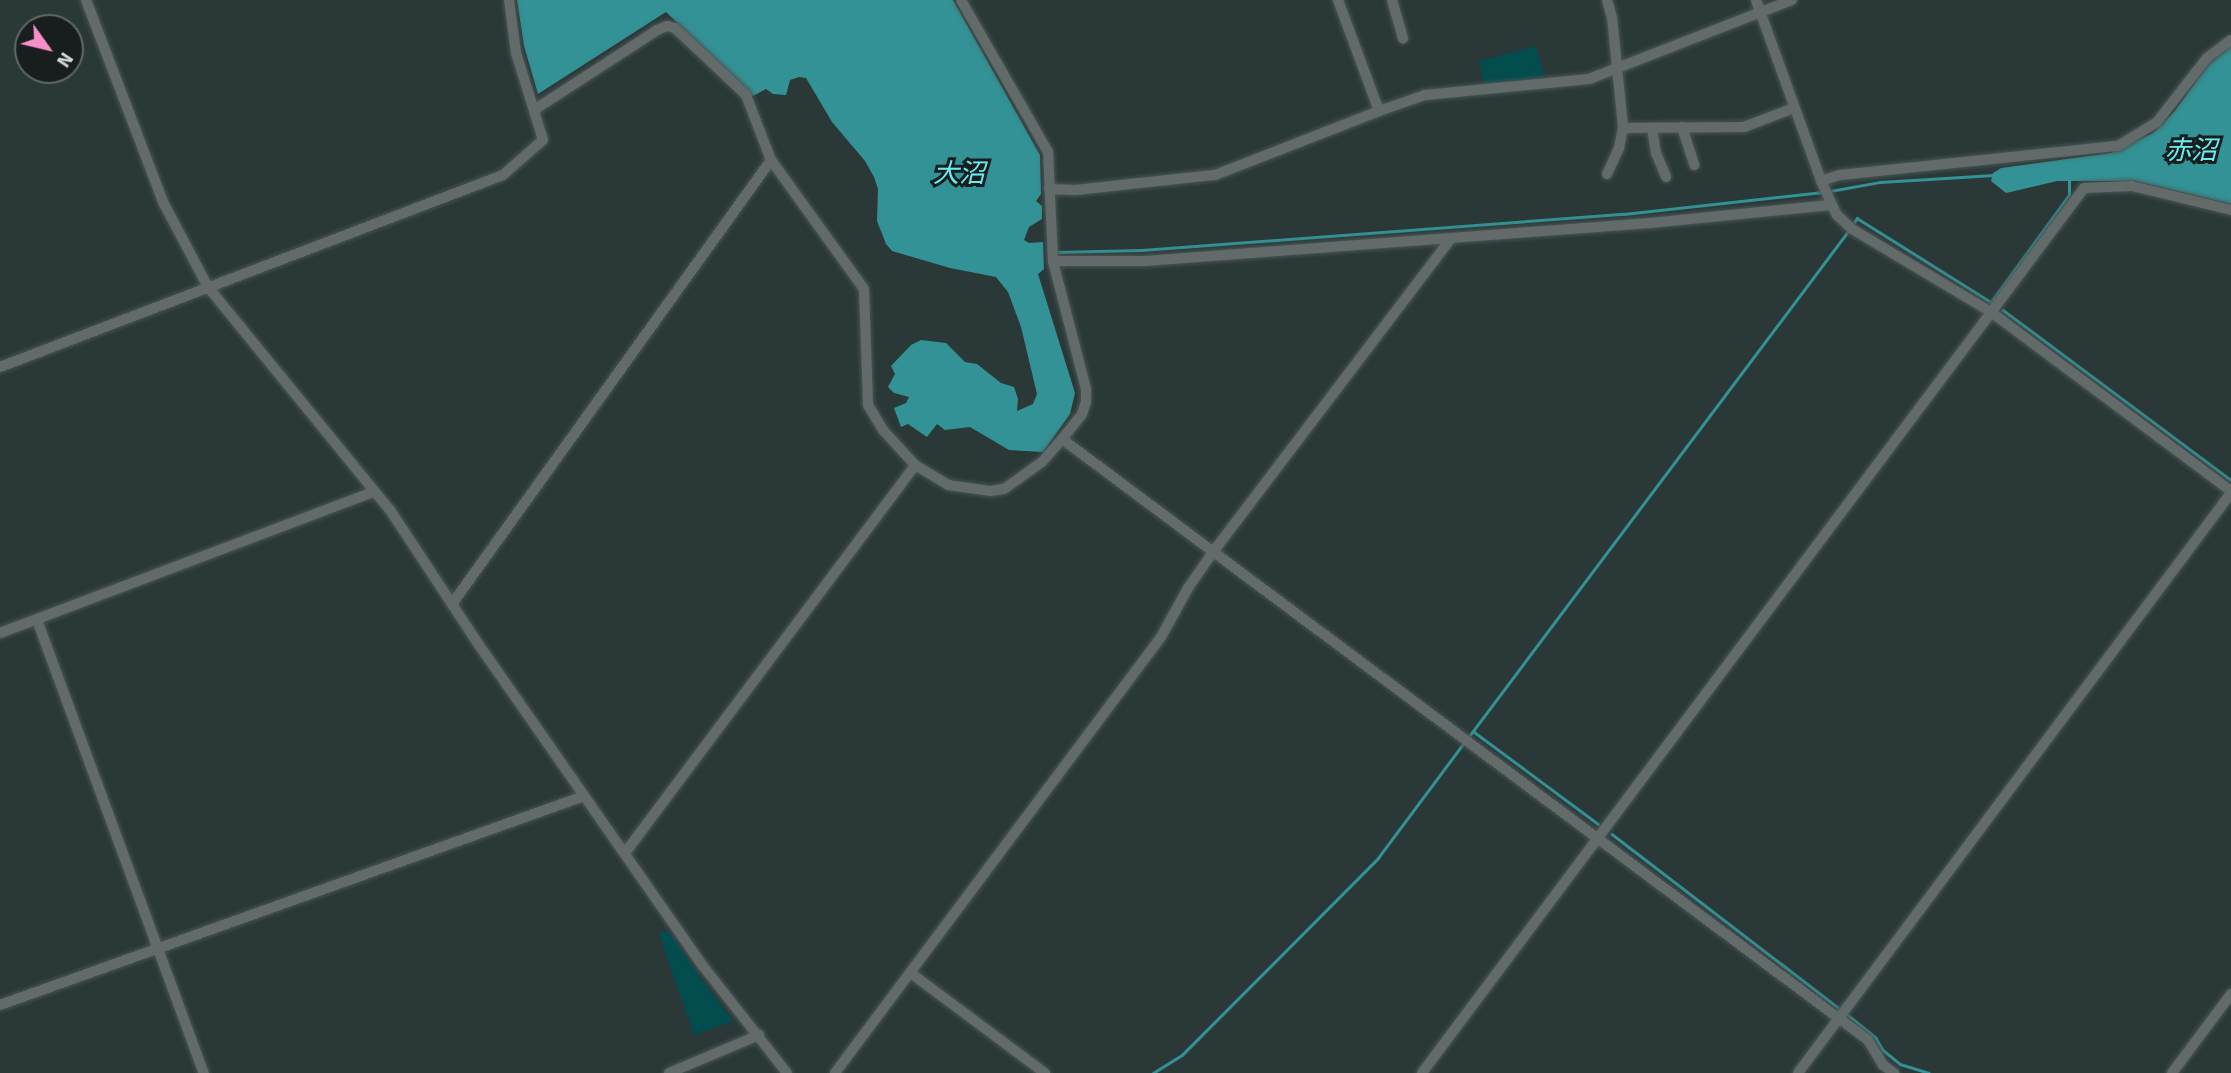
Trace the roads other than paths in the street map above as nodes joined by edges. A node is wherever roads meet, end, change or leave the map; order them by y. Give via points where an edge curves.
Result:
1 (86, 0) edge
2 (509, 0) edge
3 (962, 0) edge
4 (1338, 0) edge
5 (1392, 0) edge
6 (1607, 0) edge
7 (1756, 0) edge
8 (1792, 0) edge
9 (1761, 13) junction
10 (1403, 38) dead end
11 (2231, 40) edge
12 (1617, 67) junction
13 (1794, 108) junction
14 (534, 110) junction
15 (1379, 111) junction
16 (1682, 127) junction
17 (1623, 128) junction
18 (1652, 128) junction
19 (771, 160) junction
20 (1694, 165) dead end
21 (1607, 174) dead end
22 (1666, 177) dead end
23 (1822, 184) junction
24 (1049, 189) junction
25 (1830, 203) junction
26 (2231, 211) edge
27 (1451, 238) junction
28 (1053, 255) junction
29 (208, 287) junction
30 (1991, 312) junction
31 (0, 367) edge
32 (1062, 439) junction
33 (915, 465) junction
34 (374, 492) junction
35 (2231, 492) edge
36 (1213, 552) junction
37 (452, 604) junction
38 (37, 620) junction
39 (0, 634) edge
40 (584, 796) junction
41 (1596, 838) junction
42 (625, 853) junction
43 (159, 947) junction
44 (912, 974) junction
45 (2231, 995) edge
46 (0, 1005) edge
47 (1839, 1019) junction
48 (759, 1035) junction
49 (204, 1073) edge
50 (669, 1073) edge
51 (788, 1073) edge
52 (835, 1073) edge
53 (1045, 1073) edge
54 (1422, 1073) edge
55 (1798, 1073) edge
56 (1894, 1073) edge
57 (2172, 1073) edge

1 - 29 street via 163,202
2 - 14 street via 516,53
3 - 24 street via 1048,152
4 - 15 street
5 - 10 street
6 - 12 street
7 - 9 street
8 - 9 street
9 - 12 street
9 - 13 street
11 - 23 street via 2207,58 2157,122 2118,146 1840,175
12 - 15 street via 1589,79 1425,95
12 - 17 street
13 - 16 street via 1744,127
13 - 23 street
14 - 19 street via 667,26 684,35 746,94
14 - 29 street via 543,140 503,176
15 - 24 street via 1215,175
16 - 18 street
16 - 20 street
17 - 18 street
17 - 21 street
18 - 22 street
19 - 33 street via 864,289 868,405 883,430
19 - 37 street
23 - 25 street
24 - 28 street
25 - 27 street
25 - 30 street via 1850,227
26 - 30 street via 2132,186 2084,188
27 - 28 street via 1145,261
27 - 36 street
28 - 32 street via 1086,389 1082,414
29 - 31 street
29 - 34 street
30 - 35 street
30 - 41 street
32 - 33 street via 1042,461 1004,489 948,485
32 - 36 street
33 - 42 street
34 - 37 street
34 - 38 street
35 - 47 street
36 - 41 street
36 - 44 street via 1161,637
37 - 40 street
38 - 39 street
38 - 43 street
40 - 42 street
40 - 43 street
41 - 47 street
41 - 54 street
42 - 48 street via 703,966
43 - 46 street
43 - 49 street
44 - 52 street
44 - 53 street
45 - 57 street
47 - 55 street
47 - 56 street via 1868,1040 1883,1065
48 - 50 street
48 - 51 street

